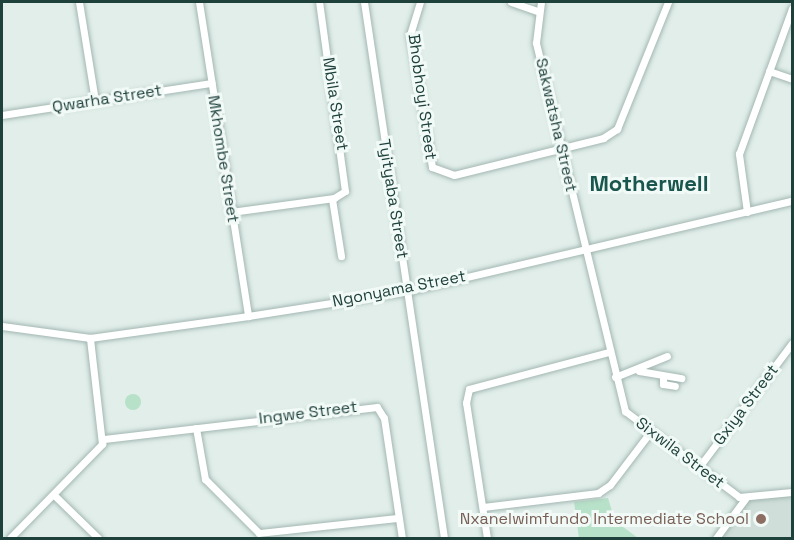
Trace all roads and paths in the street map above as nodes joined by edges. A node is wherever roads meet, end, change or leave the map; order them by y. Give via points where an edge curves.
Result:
1 (80, 2) edge
2 (200, 2) edge
3 (319, 2) edge
4 (364, 2) edge
5 (420, 2) edge
6 (511, 2) edge
7 (541, 2) edge
8 (668, 2) edge
9 (792, 8) edge
10 (537, 11) junction
11 (769, 71) junction
12 (792, 79) edge
13 (212, 83) junction
14 (95, 101) junction
15 (2, 115) edge
16 (562, 147) junction
17 (332, 198) junction
18 (792, 201) edge
19 (231, 212) junction
20 (747, 212) junction
21 (585, 249) junction
22 (341, 256) dead end
23 (407, 291) junction
24 (248, 316) junction
25 (2, 326) edge
26 (90, 338) junction
27 (792, 343) edge
28 (609, 352) junction
29 (667, 356) dead end
30 (639, 371) junction
31 (663, 376) junction
32 (615, 377) junction
33 (681, 378) dead end
34 (675, 386) dead end
35 (196, 428) junction
36 (651, 431) junction
37 (104, 439) junction
38 (699, 467) junction
39 (792, 492) edge
40 (54, 495) junction
41 (745, 499) junction
42 (483, 507) junction
43 (398, 518) junction
44 (10, 538) edge
45 (98, 538) edge
46 (402, 538) edge
47 (444, 538) edge
48 (487, 538) edge
49 (716, 538) edge

1 - 14 street
2 - 13 street, Mkhombe Street
3 - 17 street, Mbila Street via 347,182 342,195
4 - 23 street, Tyityaba Street
5 - 16 street, Bhobhoyi Street via 410,34 432,167 454,175
6 - 10 street
7 - 10 street, Sakwatsha Street
8 - 16 street via 625,120 603,138
9 - 11 street
10 - 16 street, Sakwatsha Street via 536,43
11 - 12 street
11 - 20 street via 738,162
13 - 14 street, Qwarha Street
13 - 19 street, Mkhombe Street
14 - 15 street, Qwarha Street
16 - 21 street, Sakwatsha Street
17 - 19 street
17 - 22 street
18 - 20 street, Ngonyama Street
19 - 24 street, Mkhombe Street
20 - 21 street, Ngonyama Street
21 - 23 street, Ngonyama Street
21 - 28 street, Sixwila Street
23 - 24 street, Ngonyama Street
23 - 47 street, Tyityaba Street
24 - 26 street, Ngonyama Street
25 - 26 street, Ngonyama Street
26 - 37 street
27 - 38 street, Gxiya Street
28 - 32 street, Sixwila Street
28 - 42 street via 469,389 466,403
29 - 30 street
30 - 31 street
30 - 32 street
31 - 33 street
31 - 34 street via 663,384
32 - 36 street, Sixwila Street via 625,411
35 - 37 street, Ingwe Street
35 - 43 street via 204,476 259,533
35 - 43 street, Ingwe Street via 377,406 384,418
36 - 38 street, Sixwila Street
36 - 42 street via 610,485 598,493
37 - 40 street
38 - 41 street, Sixwila Street
39 - 41 street
40 - 44 street
40 - 45 street
41 - 49 street
42 - 48 street
43 - 46 street, Ingwe Street

